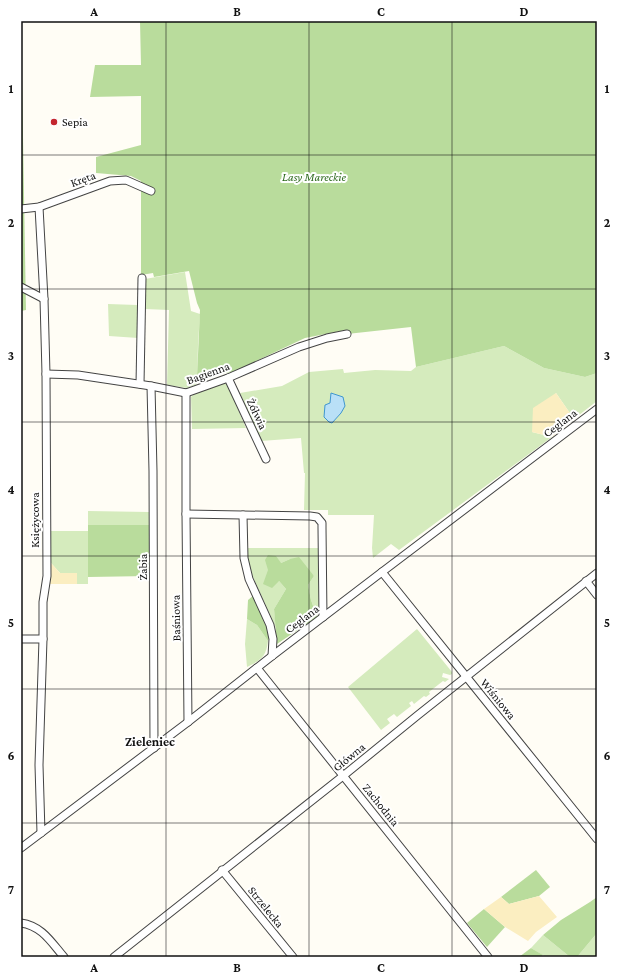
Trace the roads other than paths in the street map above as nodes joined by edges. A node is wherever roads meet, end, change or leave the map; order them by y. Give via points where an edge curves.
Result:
1 (151, 192) dead end
2 (39, 207) junction
3 (21, 209) edge
4 (142, 278) dead end
5 (21, 287) edge
6 (44, 299) junction
7 (347, 334) dead end
8 (46, 374) junction
9 (228, 378) junction
10 (140, 384) junction
11 (151, 386) junction
12 (186, 393) junction
13 (597, 409) edge
14 (266, 460) dead end
15 (186, 514) junction
16 (243, 515) junction
17 (382, 572) junction
18 (597, 573) edge
19 (586, 581) junction
20 (597, 595) edge
21 (323, 617) junction
22 (21, 639) edge
23 (43, 639) junction
24 (272, 656) junction
25 (257, 668) junction
26 (466, 677) junction
27 (188, 722) junction
28 (154, 748) junction
29 (343, 776) junction
30 (41, 833) junction
31 (597, 839) edge
32 (21, 848) edge
33 (222, 870) junction
34 (21, 923) edge
35 (64, 957) edge
36 (114, 957) edge
37 (293, 957) edge
38 (488, 957) edge

1 - 2 street, Kręta via 126,180 110,181
2 - 3 street, Kręta
2 - 6 street, Księżycowa
4 - 10 street
5 - 6 street
6 - 8 street, Księżycowa
7 - 9 street, Bagienna via 299,347
8 - 10 street, Bagienna via 78,375
8 - 23 street, Księżycowa via 47,576 43,602
9 - 12 street, Bagienna
9 - 14 street, Żółwia
10 - 11 street, Bagienna
11 - 12 street, Bagienna
11 - 28 street, Żabia
12 - 15 street, Baśniowa
13 - 17 street, Ceglana
15 - 16 street
15 - 27 street, Baśniowa
16 - 21 street via 314,516 321,521
16 - 24 street via 244,558 249,579 270,624 273,639
17 - 21 street, Ceglana
17 - 26 street, Wiśniowa
18 - 19 street, Główna
19 - 20 street
19 - 26 street, Główna
21 - 24 street, Ceglana
22 - 23 street
23 - 30 street, Księżycowa via 39,765
24 - 25 street, Ceglana
25 - 27 street, Ceglana
25 - 29 street, Zachodnia
26 - 29 street, Główna
26 - 31 street, Wiśniowa
27 - 28 street, Ceglana
28 - 30 street, Ceglana
29 - 33 street, Główna
29 - 38 street, Zachodnia
30 - 32 street, Ceglana
33 - 36 street, Główna
33 - 37 street, Strzelecka
34 - 35 street via 29,924 45,934

